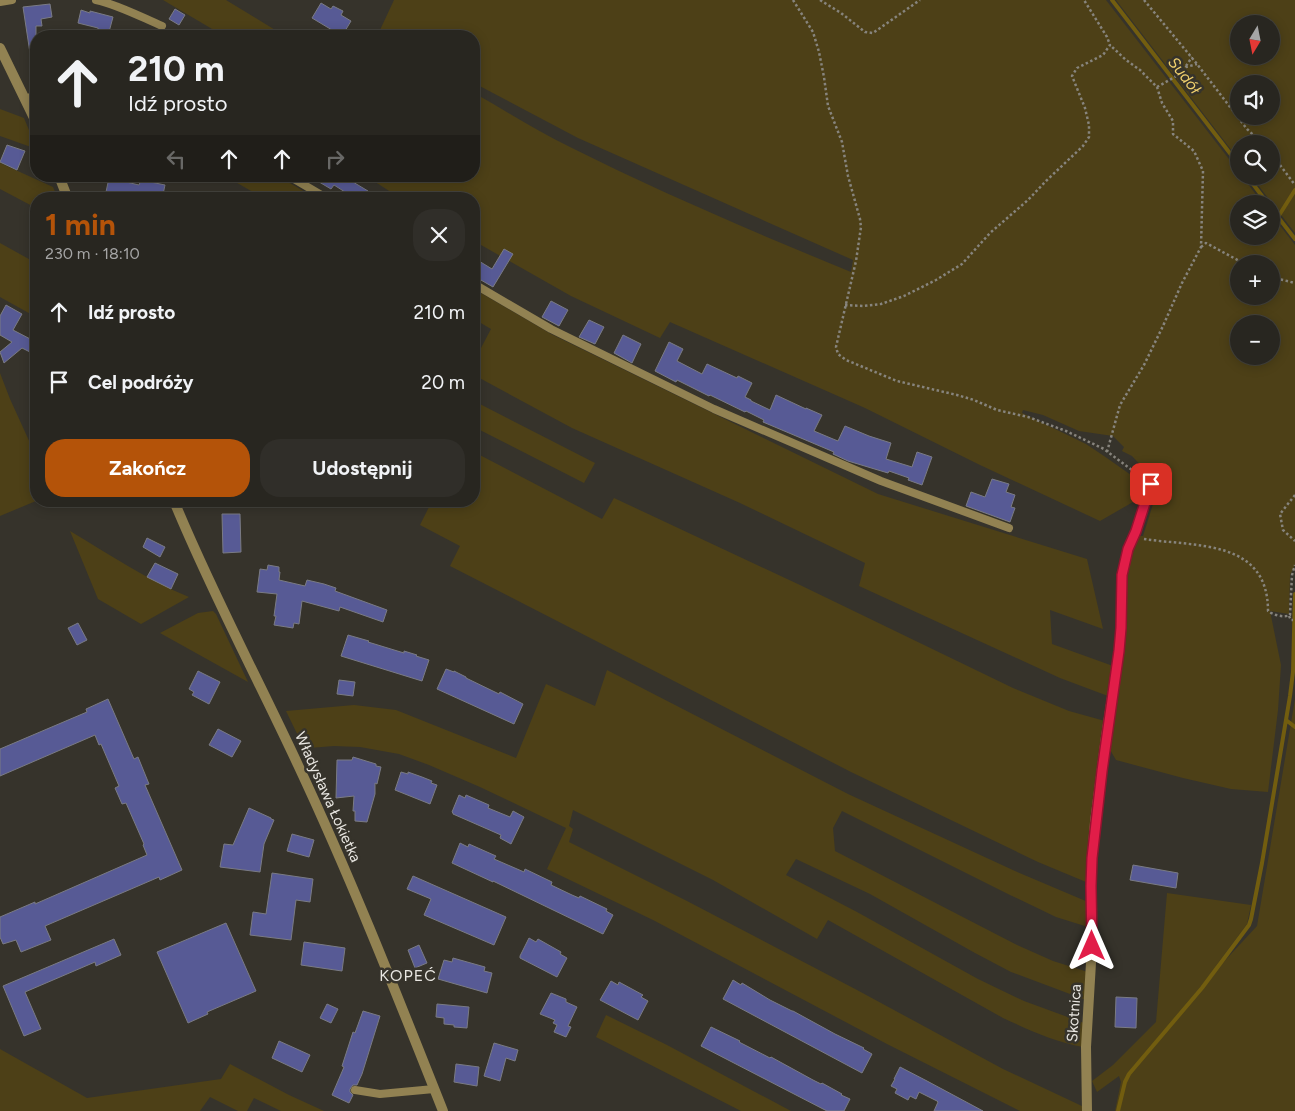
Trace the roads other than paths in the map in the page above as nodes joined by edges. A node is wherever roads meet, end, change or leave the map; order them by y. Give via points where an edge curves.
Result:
1 (12, 0) edge
2 (96, 0) edge
3 (0, 2) edge
4 (162, 26) dead end
5 (0, 48) edge
6 (30, 97) edge
7 (25, 99) junction
8 (30, 109) edge
9 (299, 182) edge
10 (316, 192) edge
11 (480, 288) edge
12 (1151, 484) road end
13 (177, 507) edge
14 (1009, 528) dead end
15 (1135, 534) joint
16 (434, 1089) junction
17 (355, 1090) dead end
18 (442, 1111) edge
19 (1086, 1111) edge

1 - 3 lane
2 - 4 lane
5 - 7 street
6 - 7 lane
7 - 8 street
9 - 10 lane
11 - 14 lane via 550,329 714,410 881,481
12 - 15 lane
13 - 16 street, Władysława Łokietka via 216,597 342,860
15 - 19 street, Skotnica via 1122,575 1119,651 1095,822
16 - 17 lane via 380,1094
16 - 18 street, Władysława Łokietka

